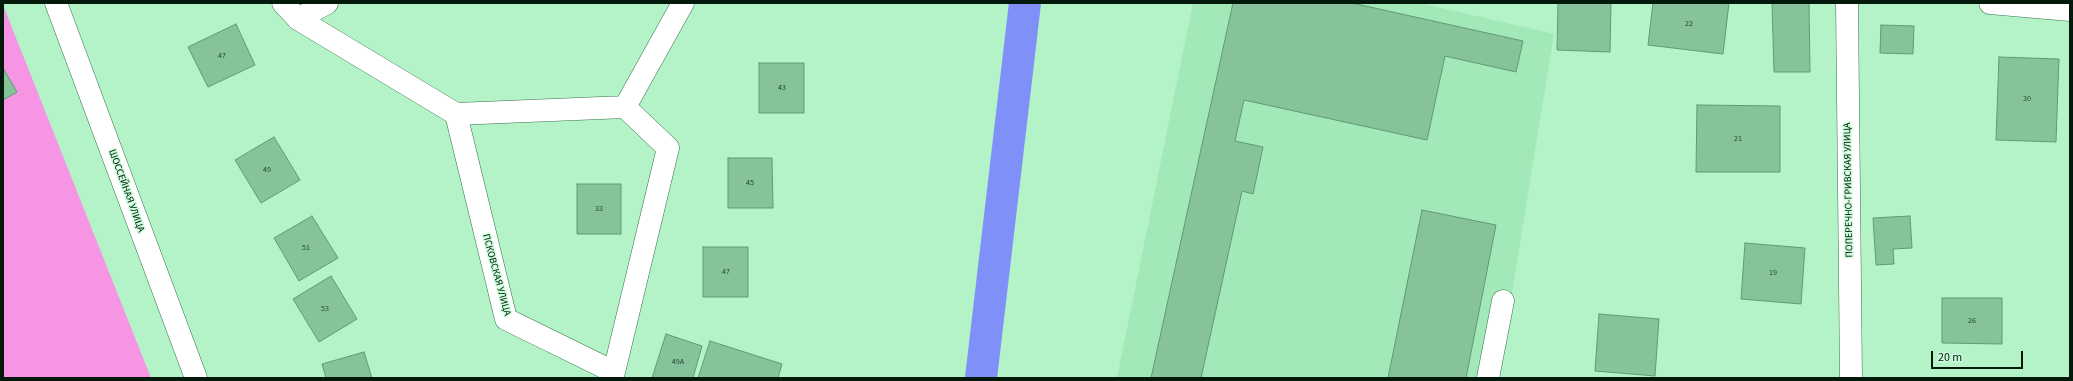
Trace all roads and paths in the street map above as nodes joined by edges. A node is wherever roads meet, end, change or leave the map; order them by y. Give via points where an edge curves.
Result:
1 (56, 3) edge
2 (283, 3) edge
3 (327, 3) edge
4 (683, 3) edge
5 (1847, 3) edge
6 (1990, 3) edge
7 (2070, 10) edge
8 (298, 20) junction
9 (624, 107) junction
10 (456, 114) junction
11 (1502, 301) dead end
12 (612, 375) edge
13 (196, 378) edge
14 (1488, 378) edge
15 (1851, 378) edge

1 - 13 street, ШОССЕЙНАЯ УЛИЦА
2 - 8 street
3 - 8 street
4 - 9 street
5 - 15 street, ПОПЕРЕЧНО-ГРИВСКАЯ УЛИЦА
6 - 7 street
8 - 10 street
9 - 10 street
9 - 12 street, ПСКОВСКАЯ УЛИЦА via 668,148
10 - 12 street, ПСКОВСКАЯ УЛИЦА via 506,319
11 - 14 street

